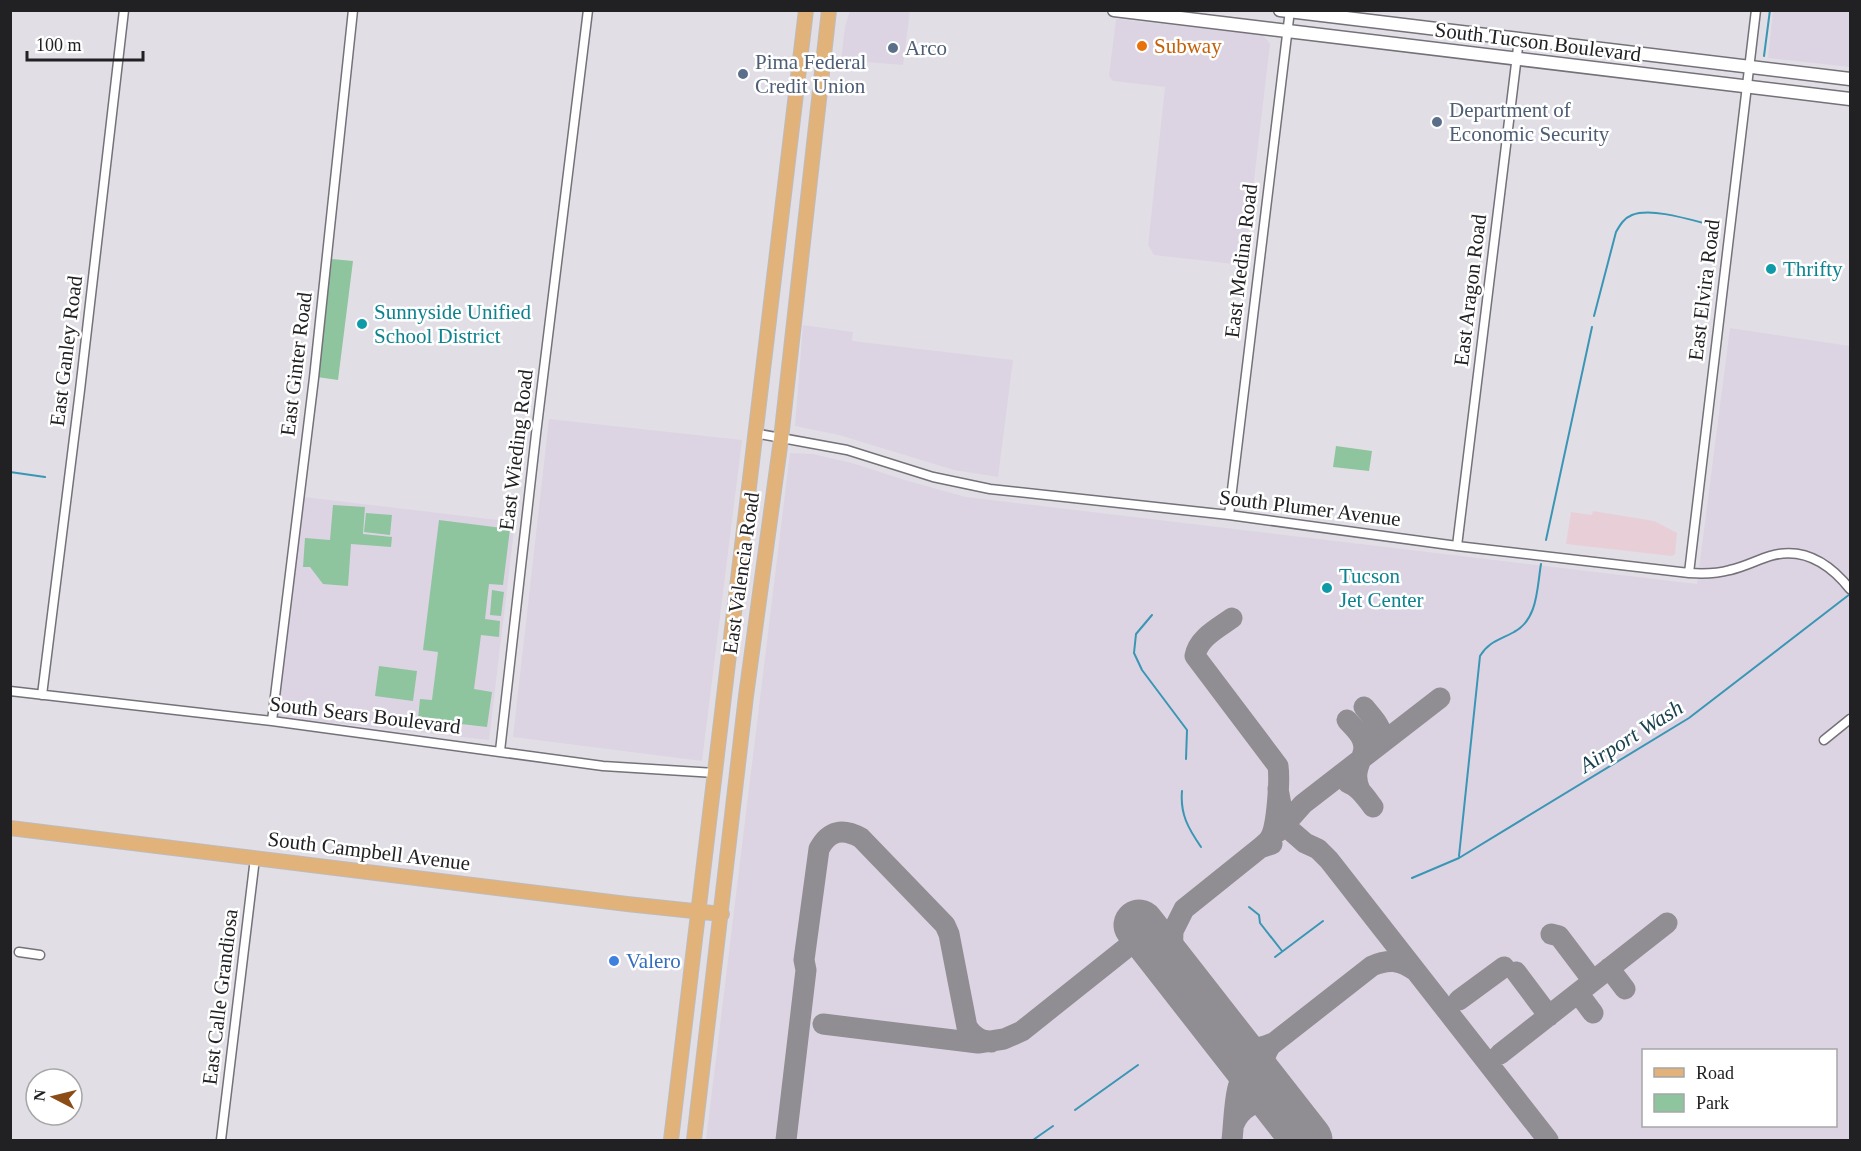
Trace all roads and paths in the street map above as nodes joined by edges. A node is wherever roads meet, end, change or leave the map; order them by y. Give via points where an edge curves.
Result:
1 (124, 10) edge
2 (353, 10) edge
3 (588, 10) edge
4 (806, 10) edge
5 (829, 10) edge
6 (1114, 10) edge
7 (1756, 10) edge
8 (1287, 11) edge
9 (1287, 32) junction
10 (1519, 39) junction
11 (1517, 59) junction
12 (1749, 67) junction
13 (1851, 79) edge
14 (1747, 87) junction
15 (1851, 99) edge
16 (785, 186) junction
17 (808, 189) junction
18 (754, 433) junction
19 (781, 439) junction
20 (1229, 515) junction
21 (1457, 546) junction
22 (1689, 573) junction
23 (1851, 589) edge
24 (10, 691) edge
25 (42, 695) junction
26 (1851, 719) edge
27 (272, 721) junction
28 (1824, 740) dead end
29 (500, 751) junction
30 (715, 773) junction
31 (10, 828) edge
32 (255, 858) junction
33 (698, 912) junction
34 (722, 914) junction
35 (19, 952) dead end
36 (40, 955) dead end
37 (221, 1140) edge
38 (671, 1140) edge
39 (694, 1140) edge

1 - 25 street, East Ganley Road
2 - 27 street, East Ginter Road
3 - 29 street, East Wieding Road
4 - 16 main road, East Valencia Road
5 - 17 main road, East Valencia Road
6 - 9 main road, South Tucson Boulevard
7 - 12 street, East Elvira Road
8 - 9 street, East Medina Road
8 - 10 main road, South Tucson Boulevard
9 - 11 main road, South Tucson Boulevard
9 - 20 street, East Medina Road
10 - 11 street, East Aragon Road
10 - 12 main road, South Tucson Boulevard
11 - 14 main road, South Tucson Boulevard
11 - 21 street, East Aragon Road
12 - 13 main road, South Tucson Boulevard
12 - 14 street, East Elvira Road
14 - 15 main road, South Tucson Boulevard
14 - 22 street, East Elvira Road
16 - 17 main road
16 - 18 main road, East Valencia Road
17 - 19 main road, East Valencia Road
18 - 19 street, South Plumer Avenue
18 - 30 main road, East Valencia Road
19 - 20 street, South Plumer Avenue via 846,450 935,478 990,489
19 - 34 main road, East Valencia Road via 746,696
20 - 21 street, South Plumer Avenue
21 - 22 street, South Plumer Avenue
22 - 23 street, South Plumer Avenue via 1731,570 1789,552 1823,562
24 - 25 street, South Sears Boulevard
25 - 27 street, South Sears Boulevard
26 - 28 street
27 - 29 street, South Sears Boulevard
29 - 30 street, South Sears Boulevard via 603,765
30 - 33 main road, East Valencia Road
31 - 32 main road, South Campbell Avenue
32 - 33 main road, South Campbell Avenue
32 - 37 street, East Calle Grandiosa
33 - 34 main road, South Campbell Avenue
33 - 38 main road, East Valencia Road
34 - 39 main road, East Valencia Road
35 - 36 street

